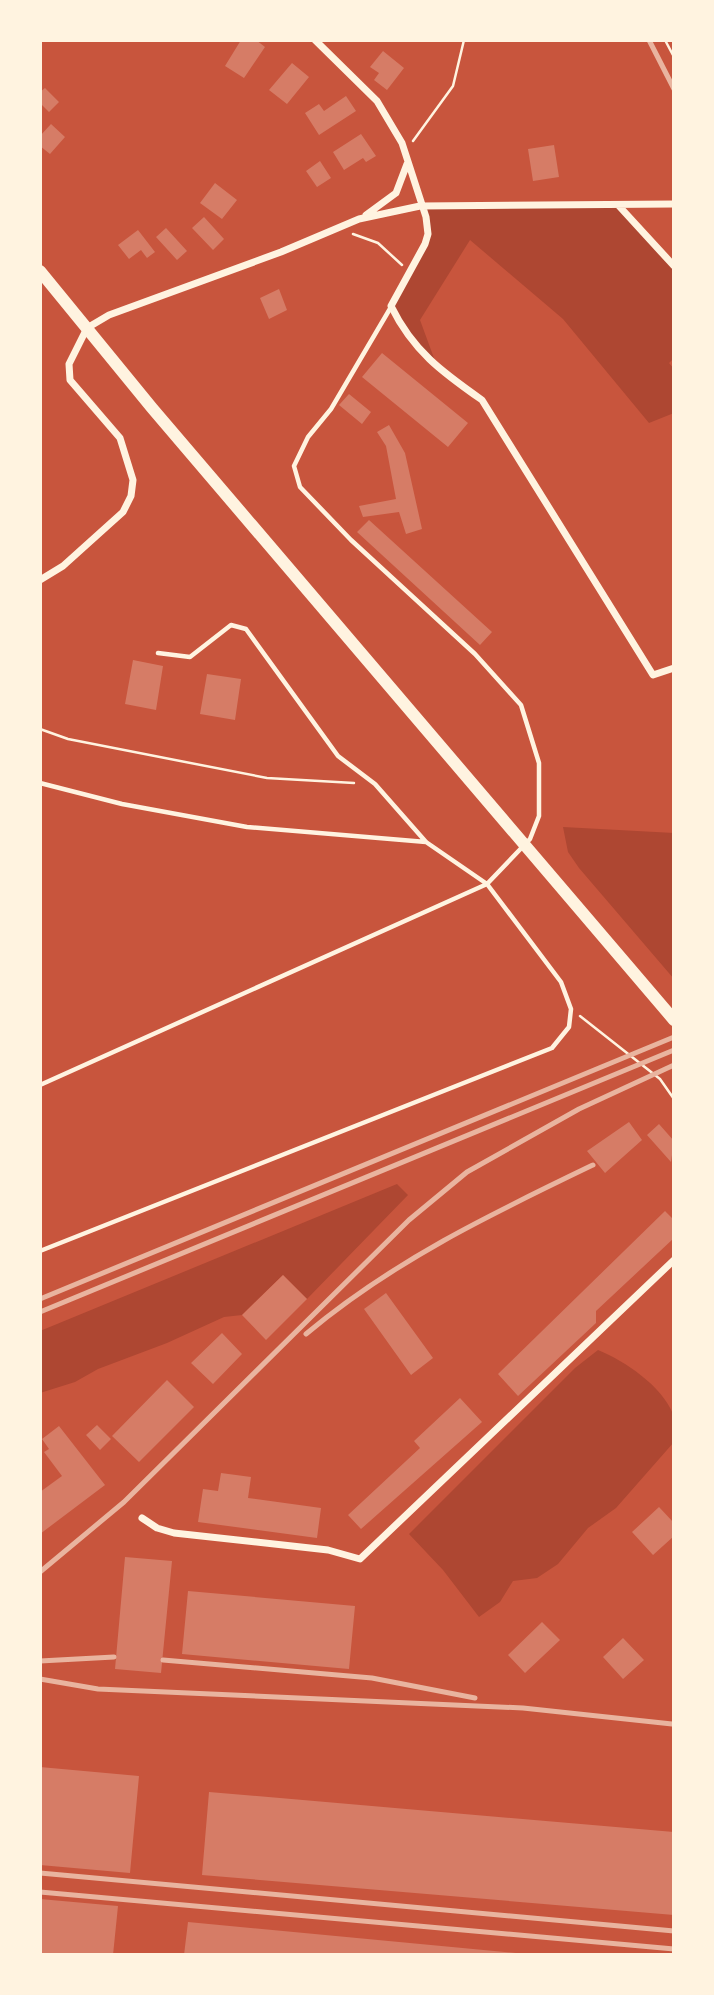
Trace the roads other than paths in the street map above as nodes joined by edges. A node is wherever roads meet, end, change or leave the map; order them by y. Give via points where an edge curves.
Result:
1 (316, 40) edge
2 (406, 155) junction
3 (674, 204) edge
4 (420, 206) junction
5 (619, 206) junction
6 (359, 219) junction
7 (674, 266) edge
8 (40, 271) edge
9 (391, 306) junction
10 (87, 328) junction
11 (40, 580) edge
12 (158, 653) dead end
13 (674, 668) edge
14 (40, 783) edge
15 (426, 842) junction
16 (487, 884) junction
17 (674, 1020) edge
18 (40, 1085) edge
19 (40, 1251) edge
20 (674, 1261) edge
21 (142, 1518) dead end

1 - 2 street via 377,101
2 - 4 street
2 - 6 street via 407,169 396,193
3 - 5 street
4 - 5 street
4 - 6 street
4 - 9 street via 428,234
5 - 7 street
6 - 10 street via 109,315
8 - 10 main road
9 - 13 street via 405,334 438,369 482,400 653,676
9 - 16 lane via 294,466 300,486 351,540 475,654 521,705 539,763 539,816 530,839
10 - 11 street via 69,364 70,380 120,438 132,480 131,496 123,512 63,566
10 - 17 main road
12 - 15 lane via 190,657 231,625 246,629 338,756 375,784
14 - 15 lane via 247,827
15 - 16 lane
16 - 18 lane
16 - 19 lane via 561,982 571,1009 569,1027 552,1048
20 - 21 street via 360,1559 328,1550 174,1533

